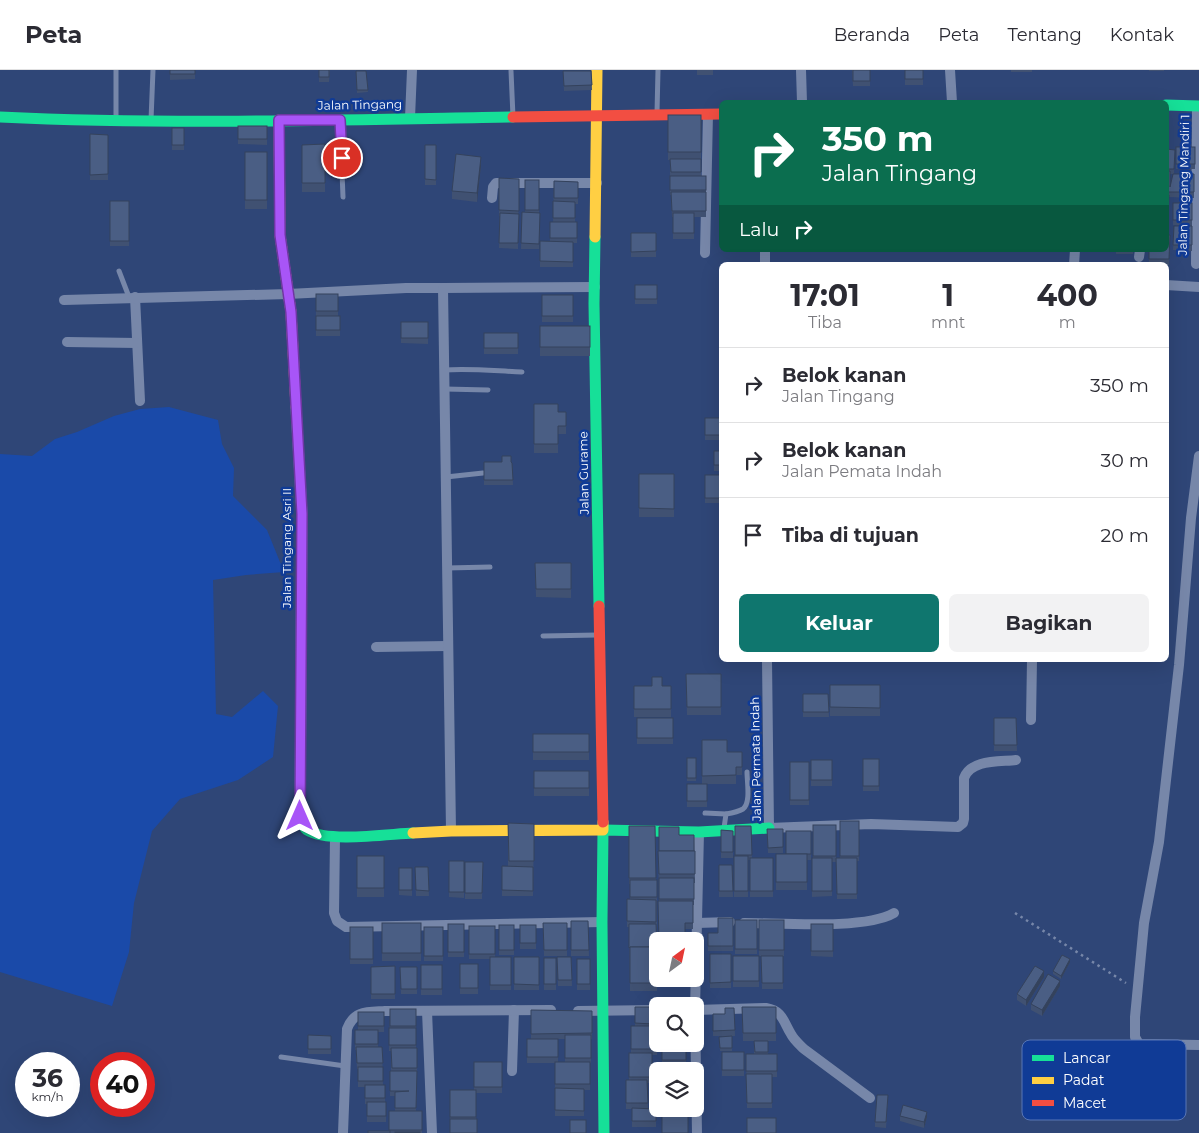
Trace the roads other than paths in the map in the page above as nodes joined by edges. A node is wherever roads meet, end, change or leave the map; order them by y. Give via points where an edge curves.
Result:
1 (116, 70) edge
2 (154, 70) edge
3 (412, 70) edge
4 (597, 70) edge
5 (658, 70) edge
6 (801, 70) edge
7 (950, 70) edge
8 (511, 71) edge
9 (802, 100) edge
10 (952, 100) edge
11 (1169, 105) edge
12 (1198, 106) edge
13 (657, 114) junction
14 (708, 114) junction
15 (719, 114) edge
16 (597, 116) junction
17 (0, 117) edge
18 (514, 117) junction
19 (410, 118) junction
20 (116, 120) junction
21 (279, 120) junction
22 (340, 120) junction
23 (151, 121) junction
24 (597, 183) junction
25 (343, 197) dead end
26 (492, 198) dead end
27 (706, 253) dead end
28 (1196, 264) dead end
29 (119, 271) dead end
30 (1169, 286) edge
31 (596, 287) junction
32 (1199, 287) edge
33 (443, 288) junction
34 (288, 294) junction
35 (132, 297) junction
36 (64, 300) dead end
37 (67, 342) dead end
38 (137, 342) junction
39 (444, 370) junction
40 (522, 372) dead end
41 (444, 389) junction
42 (488, 390) dead end
43 (140, 401) dead end
44 (1199, 456) edge
45 (483, 473) edge
46 (446, 477) junction
47 (490, 567) dead end
48 (447, 568) junction
49 (600, 635) junction
50 (542, 636) dead end
51 (448, 646) junction
52 (376, 647) dead end
53 (767, 662) edge
54 (1032, 662) edge
55 (1031, 720) dead end
56 (1016, 760) dead end
57 (747, 772) dead end
58 (705, 813) dead end
59 (726, 814) junction
60 (770, 828) junction
61 (604, 830) junction
62 (724, 830) junction
63 (451, 831) junction
64 (698, 832) junction
65 (335, 837) junction
66 (894, 913) dead end
67 (602, 922) junction
68 (697, 923) junction
69 (695, 997) edge
70 (514, 1010) junction
71 (649, 1010) edge
72 (704, 1010) edge
73 (603, 1011) junction
74 (427, 1012) junction
75 (1137, 1040) edge
76 (1186, 1045) edge
77 (1199, 1045) edge
78 (696, 1052) edge
79 (281, 1057) dead end
80 (345, 1066) junction
81 (512, 1071) dead end
82 (870, 1098) dead end
83 (343, 1133) edge
84 (432, 1133) edge
85 (604, 1133) edge
86 (697, 1133) edge

1 - 20 lane
2 - 23 lane
3 - 19 street
4 - 16 street, Jalan Gurame
5 - 13 lane
6 - 9 street
7 - 10 street
8 - 18 lane
11 - 12 street
12 - 28 street, Jalan Tingang Mandiri 1
13 - 14 street, Jalan Tingang
13 - 16 street, Jalan Tingang
14 - 15 street, Jalan Tingang
14 - 27 street
16 - 18 street, Jalan Tingang
16 - 24 street, Jalan Gurame
17 - 20 street, Jalan Tingang
18 - 19 street, Jalan Tingang
19 - 22 street, Jalan Tingang
20 - 23 street, Jalan Tingang
21 - 22 street, Jalan Tingang
21 - 23 street, Jalan Tingang
21 - 34 street, Jalan Tingang Asri II via 280,235
22 - 25 lane
24 - 26 street via 496,183
24 - 31 street, Jalan Gurame
29 - 35 lane
30 - 32 street
31 - 33 street
31 - 49 street, Jalan Gurame
33 - 34 street
33 - 39 street
34 - 35 street
34 - 65 street, Jalan Tingang Asri II via 302,514 300,816 303,826 309,831
35 - 36 street
35 - 38 street
37 - 38 street
38 - 43 street
39 - 40 lane via 467,368
39 - 41 street
41 - 42 lane
41 - 46 street
44 - 75 street via 1159,842 1145,916
45 - 46 lane
46 - 48 street
47 - 48 lane
48 - 51 street
49 - 50 lane
49 - 61 street, Jalan Gurame
51 - 52 street
51 - 63 street
53 - 60 street, Jalan Permata Indah
54 - 55 street
56 - 60 street, Jalan Permata Indah via 976,765 966,772 964,819 958,827 871,824
57 - 59 lane via 746,806 738,812
58 - 59 lane
59 - 62 lane
60 - 62 street, Jalan Tingang Asri II
61 - 63 street, Jalan Tingang Asri II
61 - 64 street, Jalan Tingang Asri II
61 - 67 street, Jalan Gurame
62 - 64 street, Jalan Tingang Asri II
63 - 65 street, Jalan Tingang Asri II
64 - 68 street
65 - 67 street via 334,913 337,921 346,927
66 - 68 street via 877,920 840,923
67 - 73 street, Jalan Gurame
68 - 69 street
70 - 73 street
70 - 74 street
70 - 81 street
71 - 73 street
72 - 82 street via 766,1008 776,1011 804,1049
73 - 85 street, Jalan Gurame
74 - 80 street via 362,1012 355,1016 347,1028
74 - 84 street
76 - 77 street
78 - 86 street
79 - 80 lane
80 - 83 street

